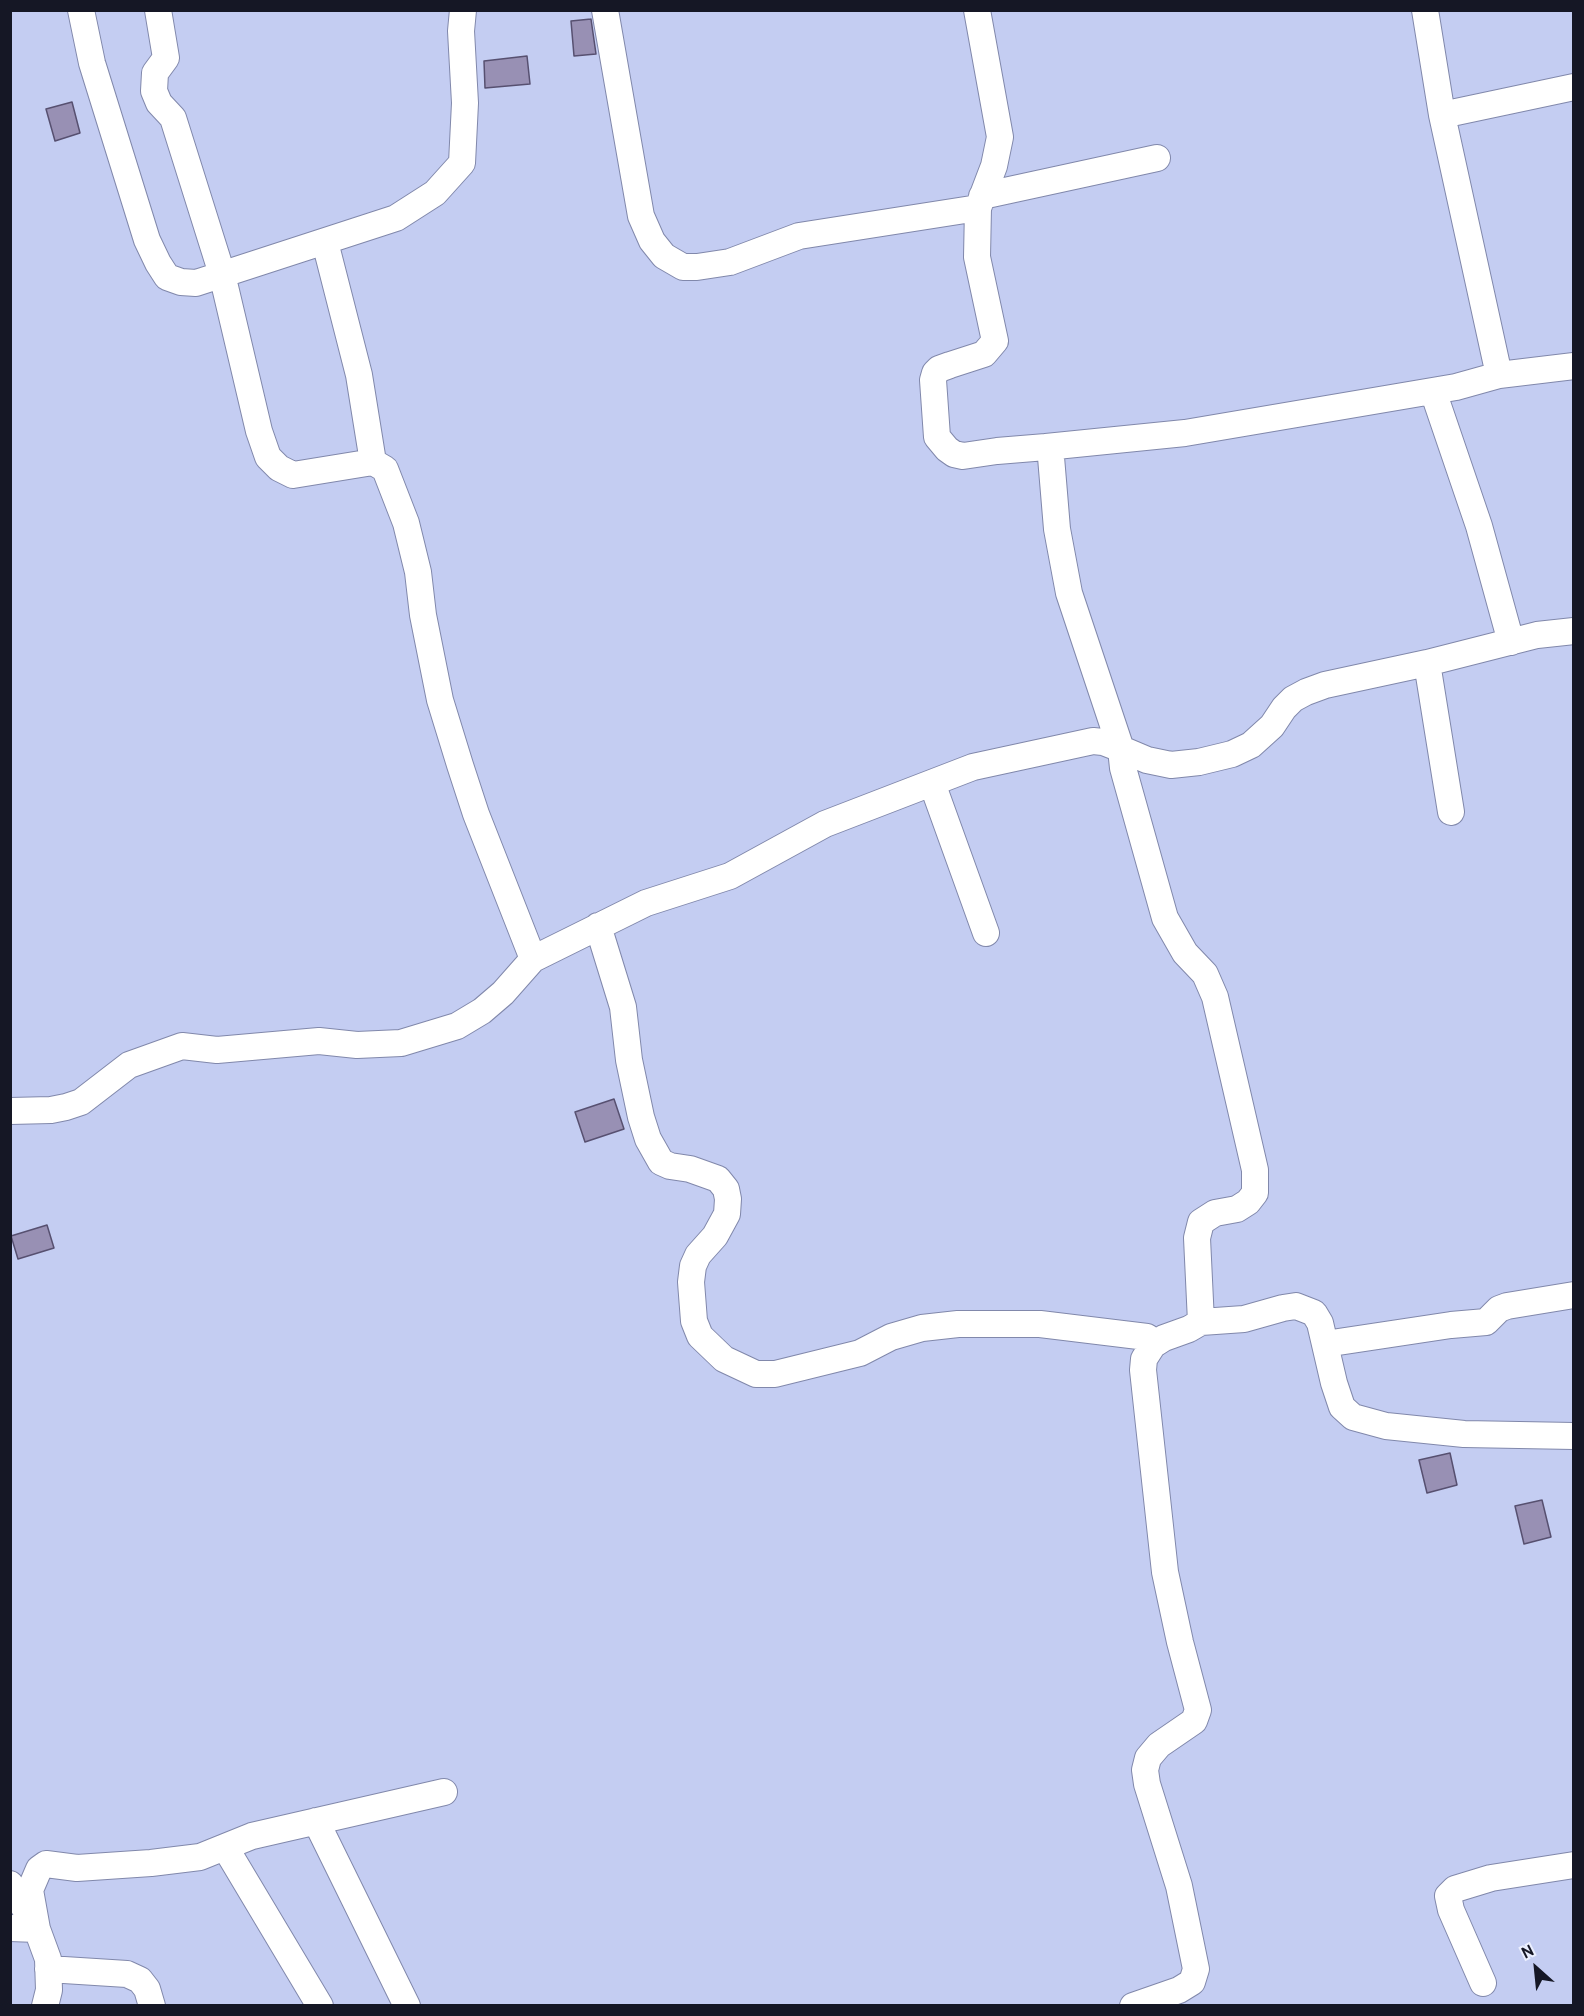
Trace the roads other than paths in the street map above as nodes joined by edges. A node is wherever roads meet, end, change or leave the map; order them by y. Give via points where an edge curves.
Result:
1 (81, 10) edge
2 (158, 10) edge
3 (463, 10) edge
4 (605, 10) edge
5 (977, 10) edge
6 (1425, 10) edge
7 (1574, 87) edge
8 (1442, 115) junction
9 (1157, 158) dead end
10 (980, 202) junction
11 (325, 243) junction
12 (222, 274) junction
13 (1574, 366) edge
14 (1499, 375) junction
15 (1433, 391) junction
16 (1046, 447) junction
17 (373, 462) junction
18 (1574, 631) edge
19 (1511, 642) junction
20 (1427, 663) junction
21 (1121, 749) junction
22 (932, 783) junction
23 (1450, 812) dead end
24 (598, 926) junction
25 (986, 933) dead end
26 (534, 959) junction
27 (10, 1111) edge
28 (1574, 1295) edge
29 (1201, 1322) junction
30 (1156, 1343) junction
31 (1325, 1344) junction
32 (1574, 1436) edge
33 (444, 1792) dead end
34 (316, 1821) junction
35 (225, 1847) junction
36 (1574, 1865) edge
37 (10, 1884) edge
38 (10, 1928) edge
39 (37, 1929) junction
40 (48, 1969) junction
41 (1483, 1983) dead end
42 (45, 2006) edge
43 (152, 2006) edge
44 (320, 2006) edge
45 (407, 2006) edge
46 (1133, 2006) edge

1 - 12 street via 92,63 147,240 158,263 167,277 181,282 196,283
2 - 12 street via 166,58 155,73 154,91 173,118
3 - 11 street via 462,163 435,194 396,218
4 - 10 street via 641,216 664,256 683,267 730,262 799,237
5 - 10 street via 1000,137
6 - 8 street
7 - 8 street
8 - 14 street
9 - 10 street
10 - 16 street via 977,257 995,340 984,354 935,373 937,437 947,449 963,456
11 - 12 street
11 - 17 street via 359,375
12 - 17 street via 268,457 293,475
13 - 14 street
14 - 15 street
15 - 16 street via 1185,433
15 - 19 street via 1479,526
16 - 21 street via 1051,457 1057,529 1070,593
17 - 26 street via 385,469 405,523 418,572 440,700 476,814
18 - 19 street
19 - 20 street
20 - 21 street via 1306,692 1293,699 1251,745 1232,754 1171,765
20 - 23 street
21 - 22 street via 1093,741 973,767
21 - 29 street via 1165,918 1185,953 1205,974 1215,997 1256,1170 1255,1193 1248,1202 1201,1222 1197,1238
22 - 24 street via 825,824 730,876 646,903
22 - 25 street
24 - 26 street
24 - 30 street via 623,1008 629,1060 648,1139 661,1162 718,1179 726,1189 727,1214 698,1255 691,1282 694,1321 700,1336 724,1359 756,1374 775,1374 860,1353 891,1337 922,1328 958,1324 1040,1324 1147,1337
26 - 27 street via 482,1011 457,1026 401,1043 357,1045 319,1041 217,1050 182,1046 129,1065 81,1102 51,1110
28 - 31 street via 1508,1306 1486,1322
29 - 30 street
29 - 31 street via 1244,1319 1296,1306 1314,1313
30 - 46 street via 1144,1359 1143,1370 1165,1572 1198,1710 1194,1721 1159,1745 1148,1758 1145,1770 1179,1886 1196,1969 1192,1982 1179,1990
31 - 32 street via 1342,1407 1353,1417 1386,1426 1464,1434
33 - 34 street
34 - 35 street via 252,1836
34 - 45 street
35 - 39 street via 200,1857 151,1863 77,1868 46,1864 39,1869 30,1890
35 - 44 street
36 - 41 street via 1491,1878 1455,1889 1448,1896 1450,1911
37 - 39 street
38 - 39 street
39 - 40 street
40 - 42 street
40 - 43 street via 127,1974 140,1980

